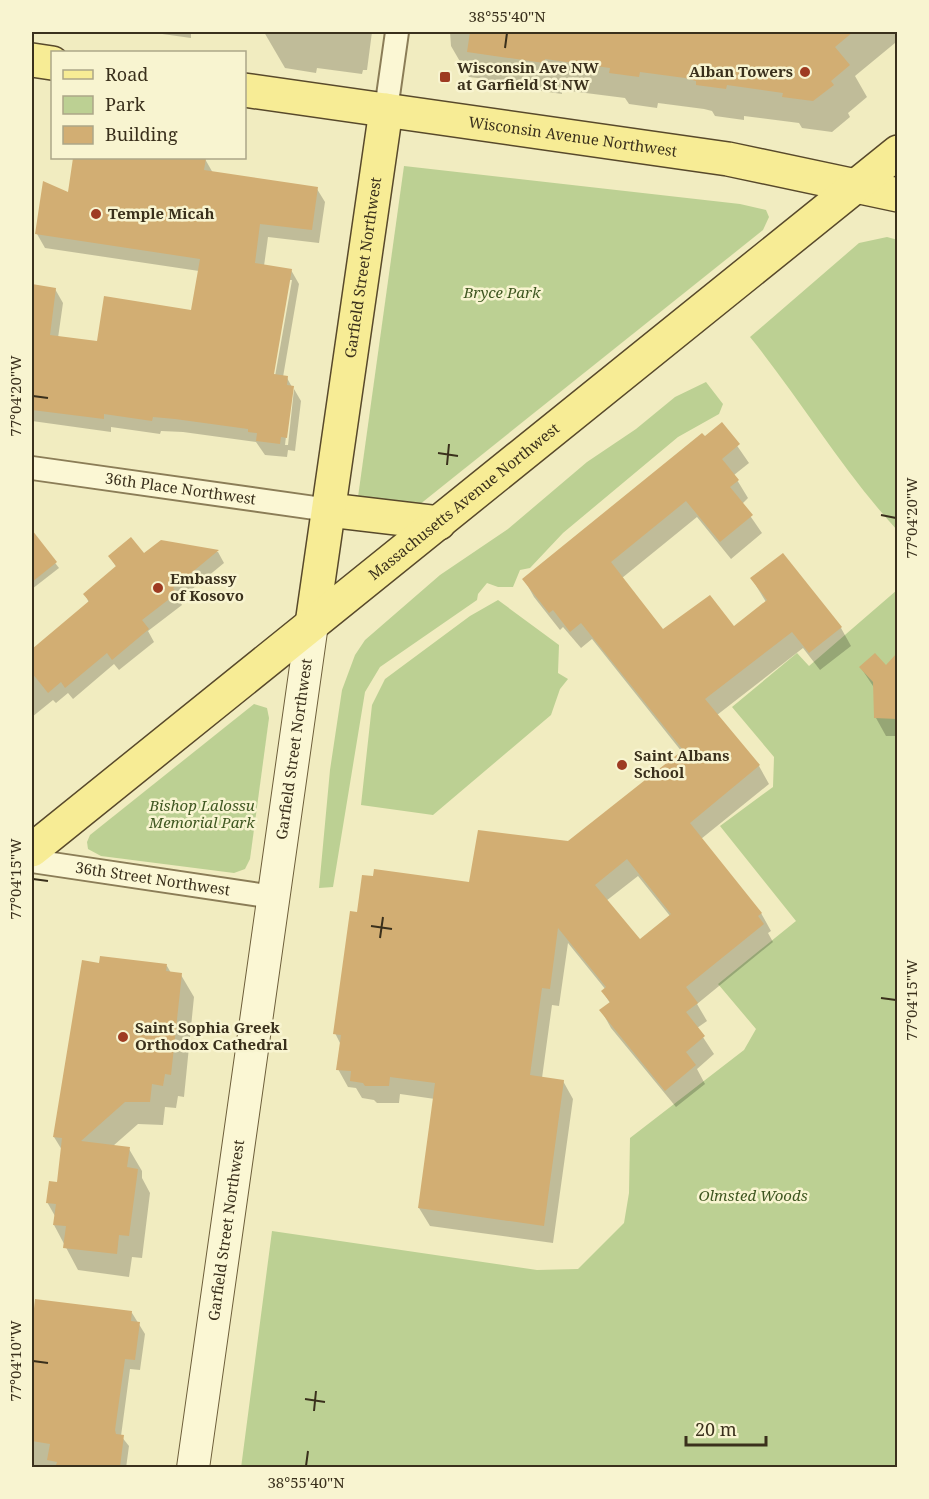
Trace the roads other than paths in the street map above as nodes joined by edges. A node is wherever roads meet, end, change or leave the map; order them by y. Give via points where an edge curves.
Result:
1 (397, 32) edge
2 (32, 60) edge
3 (51, 63) edge
4 (246, 90) edge
5 (386, 110) junction
6 (897, 152) edge
7 (856, 186) junction
8 (897, 195) edge
9 (32, 468) edge
10 (329, 510) junction
11 (439, 522) junction
12 (312, 624) junction
13 (32, 850) edge
14 (32, 861) edge
15 (273, 897) junction
16 (193, 1467) edge

1 - 5 street, Garfield Street Northwest
2 - 3 main road
4 - 5 main road, Wisconsin Avenue Northwest
5 - 7 main road, Wisconsin Avenue Northwest via 718,158
5 - 10 main road, Garfield Street Northwest
6 - 7 main road, Massachusetts Avenue Northwest
7 - 8 main road, Wisconsin Avenue Northwest
7 - 11 main road, Massachusetts Avenue Northwest
9 - 10 street, 36th Place Northwest
10 - 11 main road
10 - 12 main road, Garfield Street Northwest
11 - 12 main road, Massachusetts Avenue Northwest
12 - 13 main road, Massachusetts Avenue Northwest
12 - 15 main road, Garfield Street Northwest
14 - 15 street, 36th Street Northwest
15 - 16 main road, Garfield Street Northwest

